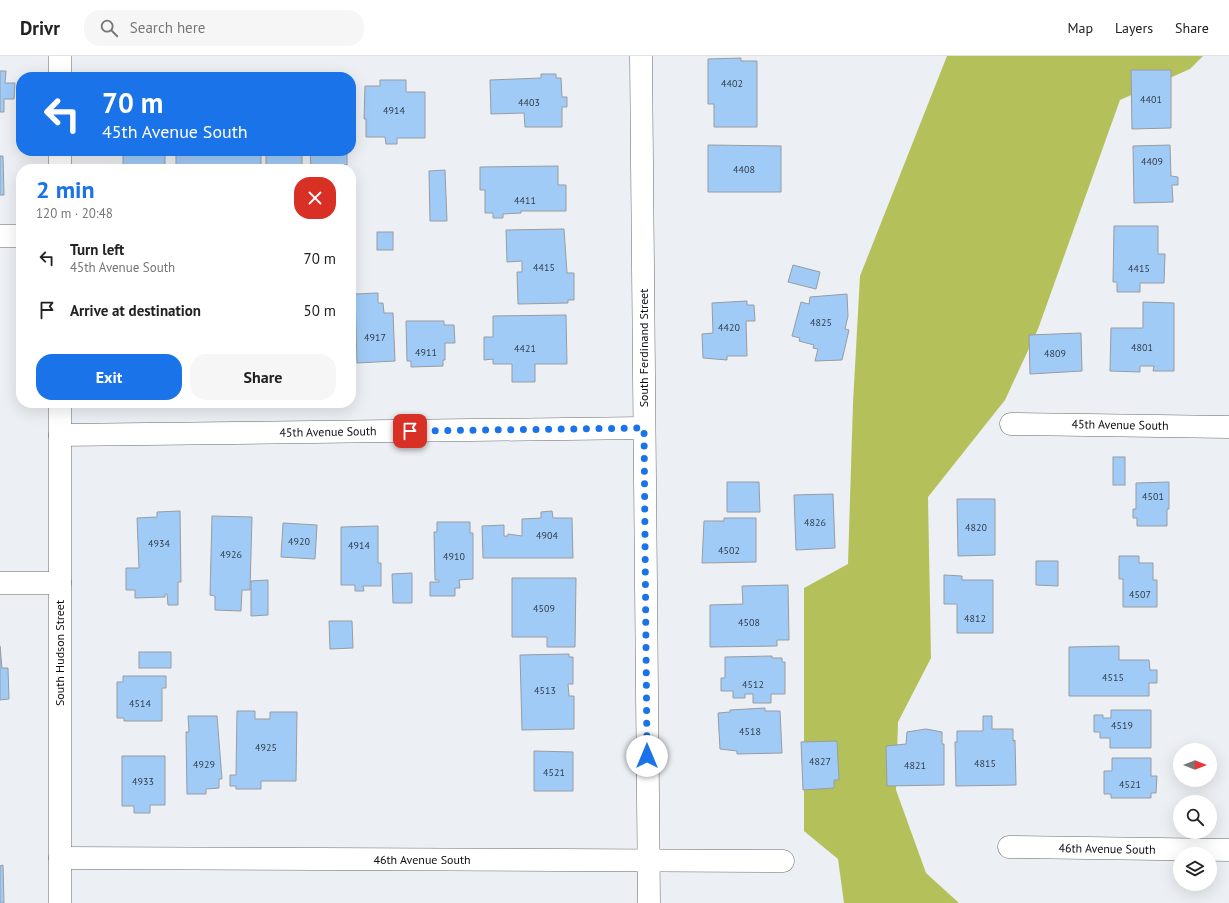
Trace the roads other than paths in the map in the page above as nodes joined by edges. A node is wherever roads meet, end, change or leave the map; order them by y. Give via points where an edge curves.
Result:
1 (60, 56) edge
2 (642, 56) edge
3 (60, 72) edge
4 (0, 236) edge
5 (16, 236) edge
6 (60, 408) edge
7 (1011, 424) dead end
8 (1229, 427) edge
9 (644, 428) junction
10 (60, 435) junction
11 (0, 584) edge
12 (60, 584) junction
13 (1009, 847) dead end
14 (1229, 850) edge
15 (60, 858) junction
16 (648, 861) junction
17 (783, 861) dead end
18 (60, 903) edge
19 (649, 903) edge

1 - 3 street
2 - 9 street, South Ferdinand Street
4 - 5 street
6 - 10 street, South Hudson Street
7 - 8 street, 45th Avenue South
9 - 10 street, 45th Avenue South
9 - 16 street, South Ferdinand Street
10 - 12 street, South Hudson Street
11 - 12 street
12 - 15 street, South Hudson Street
13 - 14 street, 46th Avenue South
15 - 16 street, 46th Avenue South
15 - 18 street, South Hudson Street
16 - 17 street, 46th Avenue South
16 - 19 street, South Ferdinand Street

